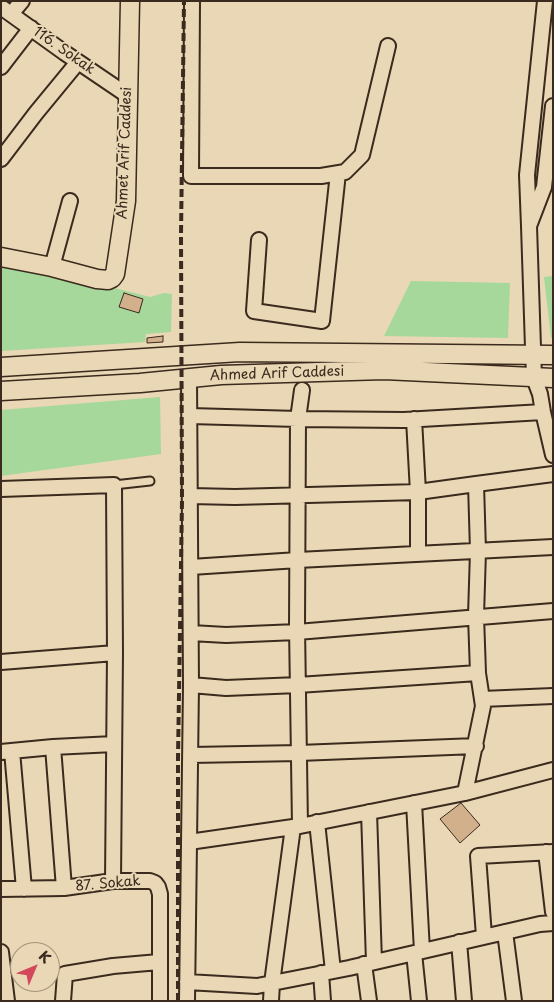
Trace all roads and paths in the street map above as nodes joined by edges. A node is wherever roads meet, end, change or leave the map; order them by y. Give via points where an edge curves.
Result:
1 (22, 1) edge
2 (130, 1) edge
3 (192, 1) edge
4 (546, 1) edge
5 (6, 10) edge
6 (31, 28) junction
7 (388, 46) dead end
8 (78, 62) junction
9 (1, 67) edge
10 (127, 95) junction
11 (553, 106) edge
12 (1, 159) edge
13 (338, 173) junction
14 (70, 201) dead end
15 (529, 226) junction
16 (259, 240) dead end
17 (1, 257) edge
18 (52, 267) junction
19 (533, 355) junction
20 (553, 356) edge
21 (1, 367) edge
22 (189, 378) junction
23 (534, 378) junction
24 (553, 378) edge
25 (302, 390) dead end
26 (1, 391) edge
27 (542, 412) junction
28 (190, 416) junction
29 (298, 419) junction
30 (414, 419) junction
31 (553, 455) edge
32 (553, 474) edge
33 (150, 481) dead end
34 (476, 484) junction
35 (114, 485) junction
36 (1, 489) edge
37 (418, 492) junction
38 (299, 494) junction
39 (190, 496) junction
40 (553, 547) edge
41 (478, 551) junction
42 (418, 554) junction
43 (298, 560) junction
44 (191, 567) junction
45 (553, 611) edge
46 (476, 616) junction
47 (297, 632) junction
48 (191, 633) junction
49 (115, 653) junction
50 (1, 662) edge
51 (478, 673) junction
52 (191, 685) junction
53 (298, 685) junction
54 (553, 696) edge
55 (482, 699) junction
56 (114, 744) junction
57 (476, 746) junction
58 (53, 747) junction
59 (7, 751) edge
60 (299, 753) junction
61 (191, 755) junction
62 (553, 770) edge
63 (465, 792) junction
64 (414, 803) junction
65 (369, 812) junction
66 (317, 822) junction
67 (296, 826) junction
68 (189, 842) junction
69 (549, 852) edge
70 (113, 881) junction
71 (64, 888) junction
72 (24, 889) junction
73 (1, 890) edge
74 (553, 912) edge
75 (553, 924) edge
76 (505, 932) junction
77 (484, 936) junction
78 (459, 942) junction
79 (1, 952) edge
80 (418, 952) junction
81 (159, 962) junction
82 (369, 963) junction
83 (327, 972) junction
84 (187, 982) junction
85 (272, 983) junction
86 (7, 1001) edge
87 (63, 1001) edge
88 (160, 1001) edge
89 (187, 1001) edge
90 (271, 1001) edge
91 (324, 1001) edge
92 (369, 1001) edge
93 (419, 1001) edge
94 (464, 1001) edge
95 (514, 1001) edge

1 - 5 street
2 - 10 street, Ahmet Arif Caddesi
3 - 13 street via 191,176 321,176
4 - 15 street via 526,175
5 - 6 street, 116. Sokak
6 - 8 street, 116. Sokak
6 - 9 street
7 - 13 street via 362,155 345,172
8 - 10 street, 116. Sokak
8 - 12 street
10 - 18 street, Ahmet Arif Caddesi via 126,201 115,274 108,280 97,279
11 - 15 street via 544,188
13 - 16 street via 322,322 254,312
14 - 18 street
15 - 19 street
17 - 18 street, Ahmet Arif Caddesi
19 - 20 street, Ahmed Arif Caddesi
19 - 21 street, Ahmed Arif Caddesi via 240,352
19 - 23 street
22 - 23 street, Ahmed Arif Caddesi via 384,370
22 - 26 street, Ahmed Arif Caddesi
22 - 28 street
23 - 24 street, Ahmed Arif Caddesi
23 - 27 street
25 - 29 street
27 - 30 street
27 - 31 street
28 - 29 street
28 - 39 street
29 - 30 street
29 - 38 street
30 - 37 street
32 - 34 street
33 - 35 lane
34 - 37 street
34 - 41 street
35 - 36 street
35 - 49 street
37 - 38 street
37 - 42 street
38 - 39 street
38 - 43 street
39 - 44 street
40 - 41 street
41 - 42 street
41 - 46 street
42 - 43 street
43 - 44 street
43 - 47 street
44 - 48 street
45 - 46 street
46 - 47 street
46 - 51 street
47 - 48 street
47 - 53 street
48 - 52 street
49 - 50 street
49 - 56 street
51 - 53 street
51 - 55 street
52 - 53 street via 226,688
52 - 61 street
53 - 60 street
54 - 55 street
55 - 57 street
56 - 58 street
56 - 70 street
57 - 60 street
57 - 63 street
58 - 59 street
58 - 71 street
59 - 72 street
60 - 61 street
60 - 67 street
61 - 68 street
62 - 63 street
63 - 64 street
64 - 65 street
64 - 80 street
65 - 66 street
65 - 82 street
66 - 67 street
66 - 83 street
67 - 68 street
67 - 85 street
68 - 84 street
69 - 74 street
69 - 77 street via 478,856
70 - 71 street, 87. Sokak
70 - 81 street, 87. Sokak via 150,881 158,887
71 - 72 street, 87. Sokak
72 - 73 street, 87. Sokak
75 - 76 street
76 - 77 street
76 - 95 street
77 - 78 street
78 - 80 street
78 - 94 street
79 - 86 street
80 - 82 street
80 - 93 street
81 - 87 street via 65,974
81 - 88 street, 87. Sokak
82 - 83 street
82 - 92 street
83 - 85 street
83 - 91 street
84 - 85 street via 257,986
84 - 89 street
85 - 90 street

